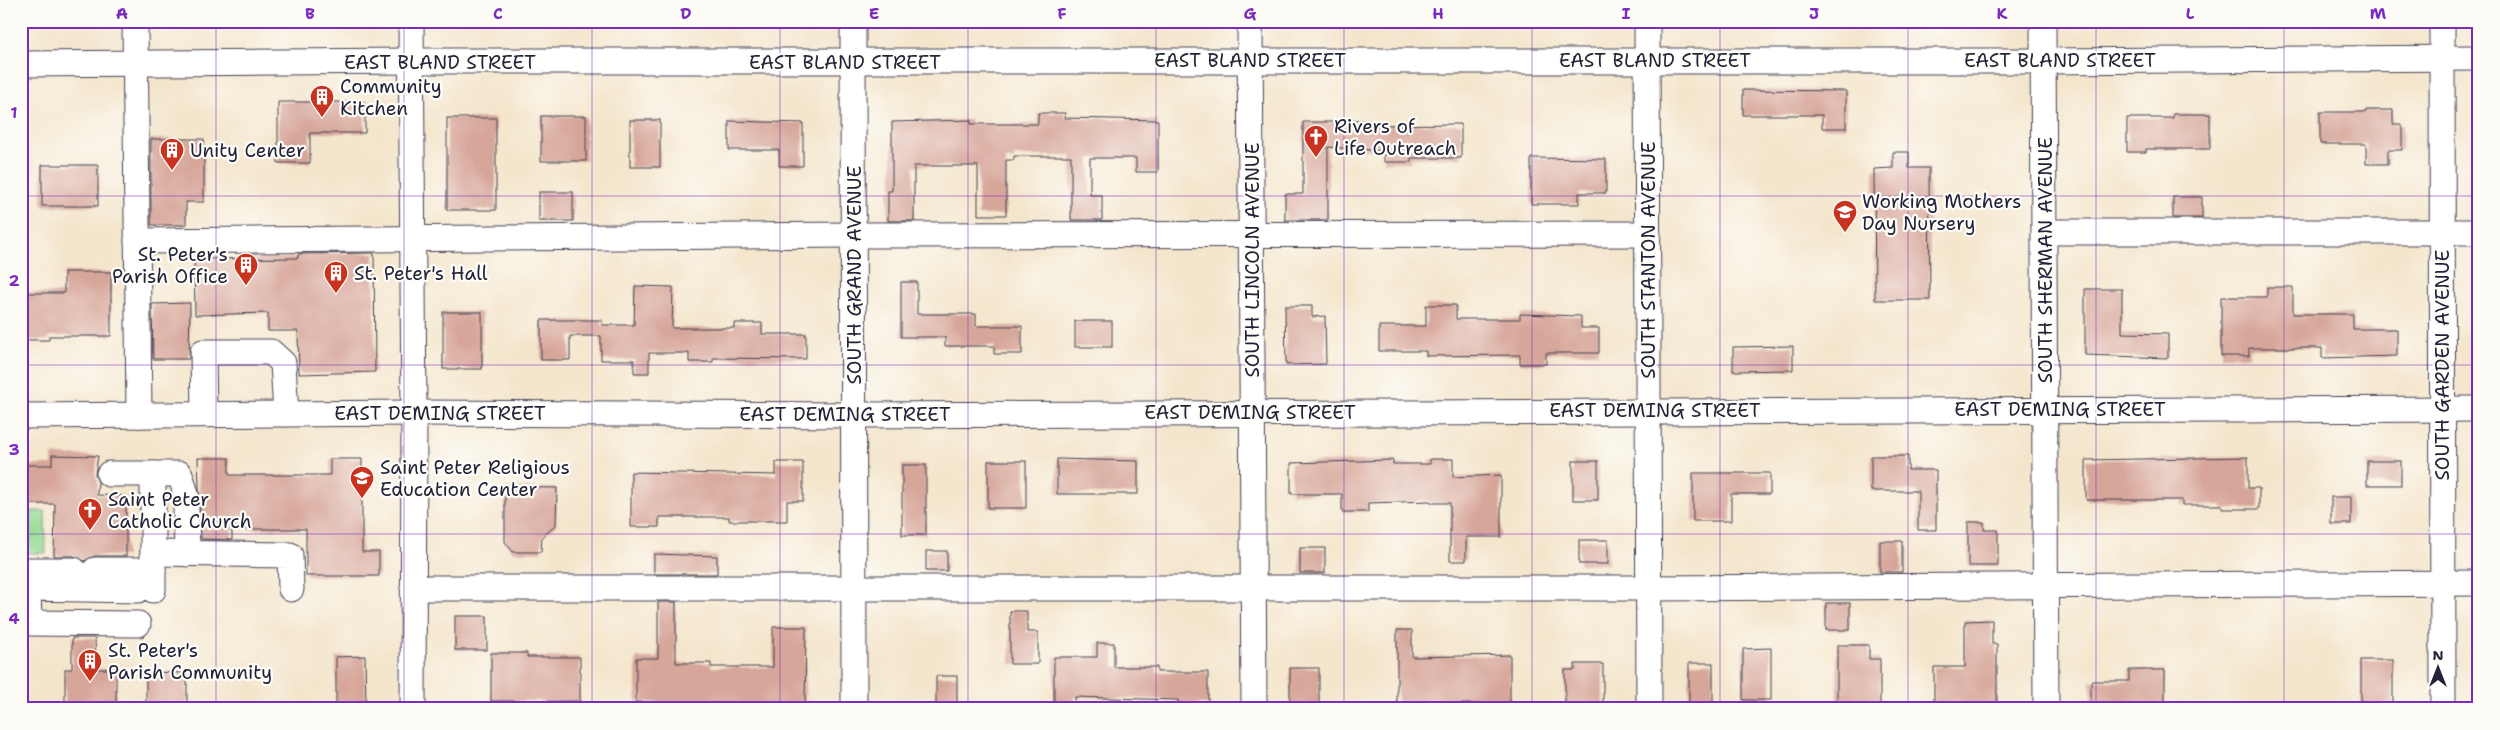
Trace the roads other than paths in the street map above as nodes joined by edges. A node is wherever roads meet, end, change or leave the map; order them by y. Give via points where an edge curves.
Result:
1 (135, 21) edge
2 (411, 21) edge
3 (853, 21) edge
4 (1250, 21) edge
5 (1647, 21) edge
6 (2043, 21) edge
7 (2442, 21) edge
8 (2441, 58) junction
9 (2479, 58) edge
10 (1250, 60) junction
11 (1647, 60) junction
12 (411, 61) junction
13 (2043, 61) junction
14 (853, 63) junction
15 (21, 64) edge
16 (136, 64) junction
17 (2045, 232) junction
18 (2442, 232) junction
19 (2479, 232) edge
20 (1648, 234) junction
21 (854, 235) junction
22 (1252, 235) junction
23 (412, 239) junction
24 (137, 241) junction
25 (2046, 409) junction
26 (2442, 409) junction
27 (2479, 409) edge
28 (1649, 410) junction
29 (1254, 412) junction
30 (414, 413) junction
31 (204, 414) junction
32 (286, 414) junction
33 (139, 415) junction
34 (854, 415) junction
35 (21, 416) edge
36 (109, 474) dead end
37 (153, 474) junction
38 (187, 554) junction
39 (149, 576) junction
40 (2442, 582) junction
41 (2479, 582) edge
42 (2046, 586) junction
43 (28, 588) junction
44 (413, 588) junction
45 (1254, 588) junction
46 (1649, 588) junction
47 (291, 589) dead end
48 (854, 589) junction
49 (138, 624) dead end
50 (413, 709) edge
51 (854, 709) edge
52 (1254, 709) edge
53 (1649, 709) edge
54 (2046, 709) edge
55 (2443, 709) edge

1 - 16 street
2 - 12 street
3 - 14 street, SOUTH GRAND AVENUE
4 - 10 street, SOUTH LINCOLN AVENUE
5 - 11 street, SOUTH STANTON AVENUE
6 - 13 street, SOUTH SHERMAN AVENUE
7 - 8 street, SOUTH GARDEN AVENUE
8 - 9 street, EAST BLAND STREET
8 - 13 street, EAST BLAND STREET
8 - 18 street, SOUTH GARDEN AVENUE
10 - 11 street, EAST BLAND STREET
10 - 14 street, EAST BLAND STREET
10 - 22 street, SOUTH LINCOLN AVENUE
11 - 13 street, EAST BLAND STREET
11 - 20 street, SOUTH STANTON AVENUE
12 - 14 street, EAST BLAND STREET
12 - 16 street, EAST BLAND STREET
12 - 23 street
13 - 17 street, SOUTH SHERMAN AVENUE
14 - 21 street, SOUTH GRAND AVENUE
15 - 16 street, EAST BLAND STREET
16 - 24 street
17 - 18 street
17 - 25 street, SOUTH SHERMAN AVENUE
18 - 19 street
18 - 26 street, SOUTH GARDEN AVENUE
20 - 22 street
20 - 28 street, SOUTH STANTON AVENUE
21 - 22 street
21 - 23 street
21 - 34 street, SOUTH GRAND AVENUE
22 - 29 street, SOUTH LINCOLN AVENUE
23 - 24 street
23 - 30 street
24 - 33 street
25 - 26 street, EAST DEMING STREET
25 - 28 street, EAST DEMING STREET
25 - 42 street, SOUTH SHERMAN AVENUE
26 - 27 street, EAST DEMING STREET
26 - 40 street, SOUTH GARDEN AVENUE
28 - 29 street, EAST DEMING STREET
28 - 46 street, SOUTH STANTON AVENUE
29 - 34 street, EAST DEMING STREET
29 - 45 street, SOUTH LINCOLN AVENUE
30 - 32 street, EAST DEMING STREET
30 - 34 street, EAST DEMING STREET
30 - 44 street
31 - 32 street, EAST DEMING STREET
31 - 32 street via 203,352 272,352 283,363
31 - 33 street, EAST DEMING STREET
33 - 35 street, EAST DEMING STREET
34 - 48 street, SOUTH GRAND AVENUE
36 - 37 street
37 - 38 street via 180,474 186,501
37 - 39 street
38 - 39 street
38 - 47 street via 290,555
39 - 43 street
39 - 43 street via 85,570 28,570
40 - 41 street
40 - 42 street
40 - 55 street, SOUTH GARDEN AVENUE
42 - 46 street
42 - 54 street, SOUTH SHERMAN AVENUE
43 - 49 street via 29,623
44 - 48 street
44 - 50 street
45 - 46 street
45 - 48 street
45 - 52 street, SOUTH LINCOLN AVENUE
46 - 53 street, SOUTH STANTON AVENUE
48 - 51 street, SOUTH GRAND AVENUE

